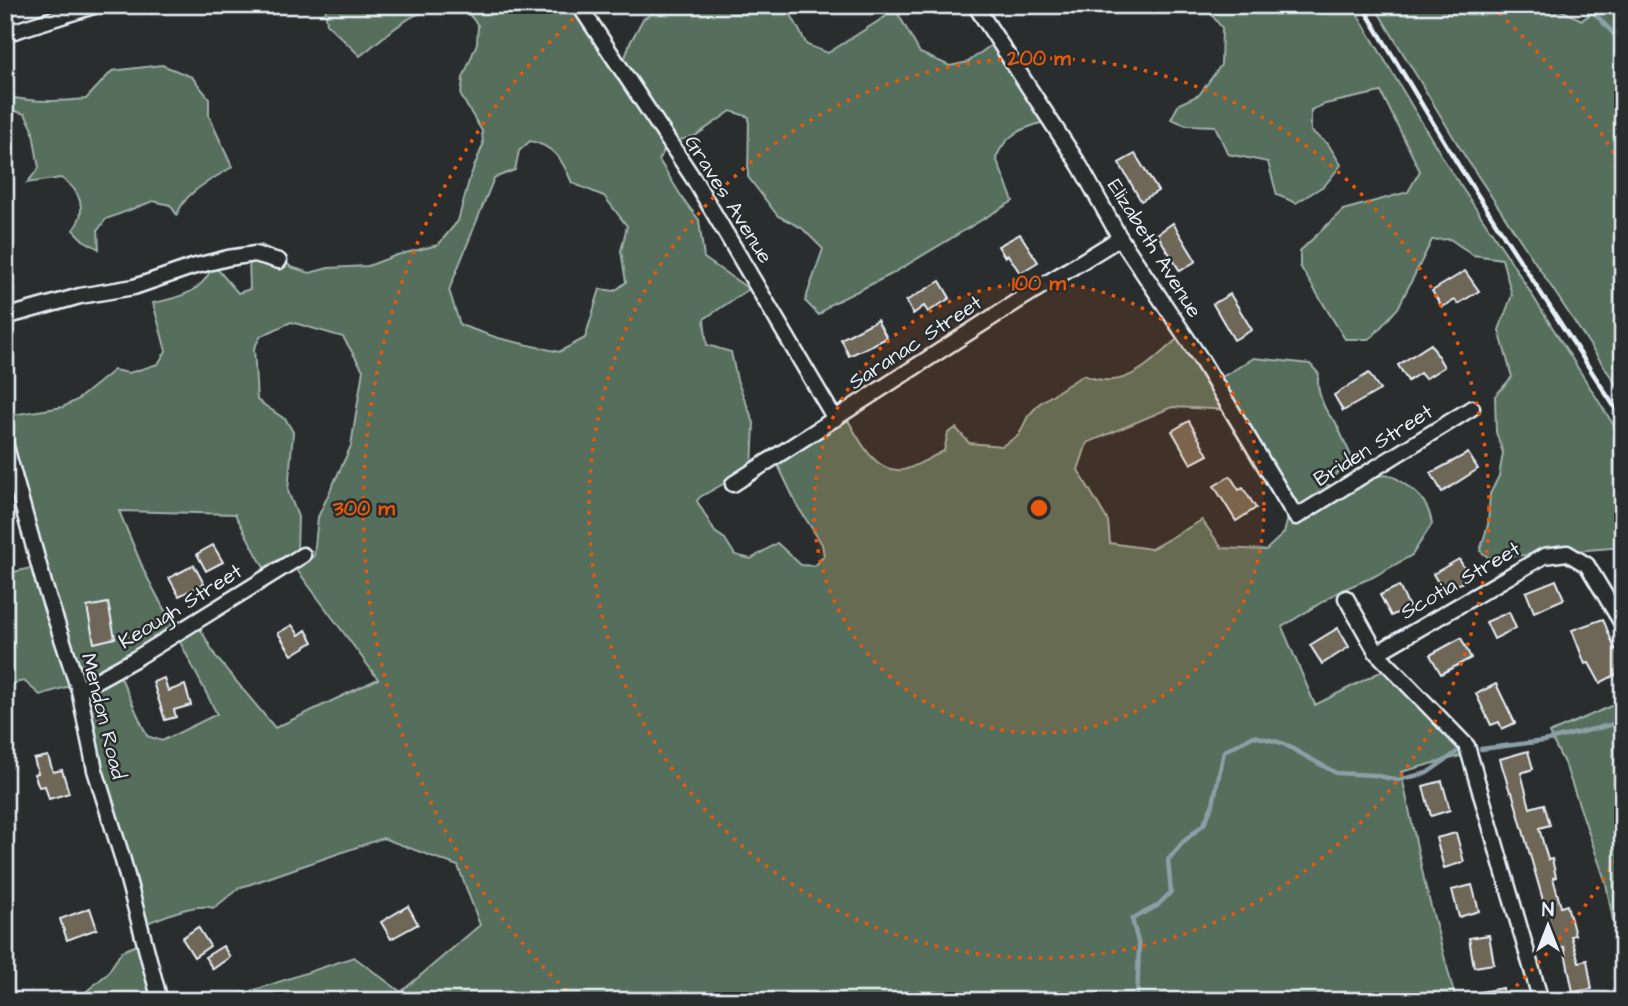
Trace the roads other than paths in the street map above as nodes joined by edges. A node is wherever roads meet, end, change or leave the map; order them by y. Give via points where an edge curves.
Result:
1 (97, 5) edge
2 (579, 5) edge
3 (975, 5) edge
4 (5, 34) edge
5 (1120, 238) junction
6 (279, 261) dead end
7 (5, 317) edge
8 (1472, 408) dead end
9 (835, 419) junction
10 (5, 443) edge
11 (733, 484) dead end
12 (1296, 517) joint
13 (303, 555) dead end
14 (1346, 598) dead end
15 (1623, 625) edge
16 (1377, 653) junction
17 (79, 690) junction
18 (160, 1001) edge
19 (1541, 1001) edge

1 - 4 street
2 - 9 street, Graves Avenue via 695,181
3 - 5 street, Elizabeth Avenue via 1080,166
5 - 9 street, Saranac Street
5 - 12 street, Elizabeth Avenue via 1200,358
6 - 7 street via 255,254 228,258 134,287
8 - 12 street, Briden Street
9 - 11 street, Saranac Street
10 - 17 street, Mendon Road
13 - 17 street, Keough Street
14 - 16 street
15 - 16 street, Scotia Street via 1587,565 1567,553 1544,556
16 - 19 street via 1467,746
17 - 18 street, Mendon Road via 95,770

